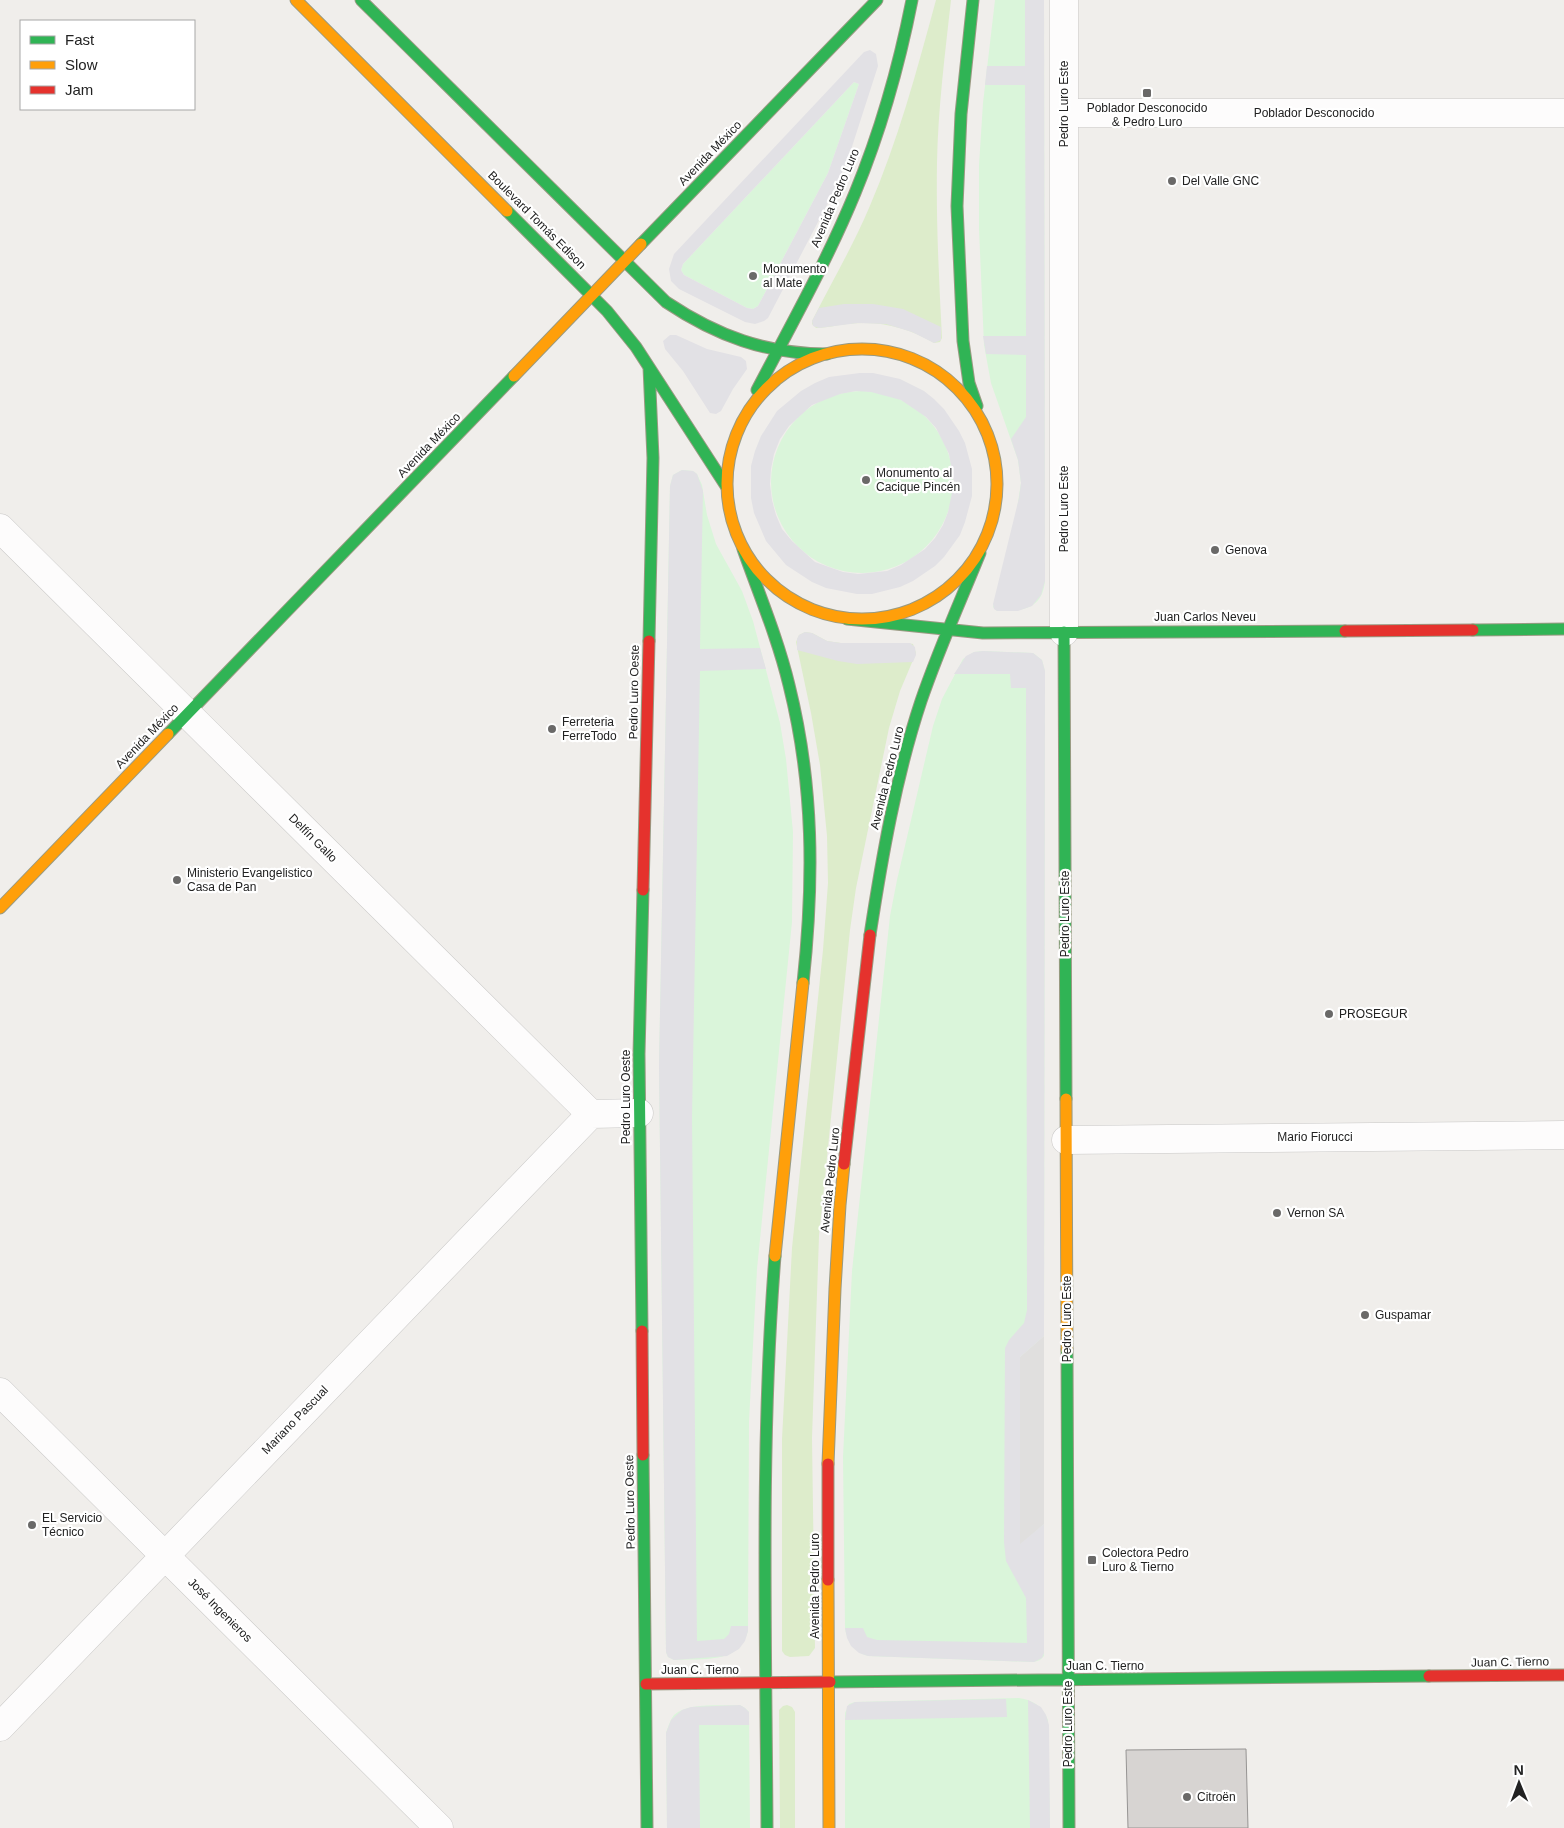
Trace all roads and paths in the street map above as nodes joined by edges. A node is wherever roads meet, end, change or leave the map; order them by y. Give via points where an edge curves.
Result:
1 (296, 0) edge
2 (360, 0) edge
3 (877, 0) edge
4 (912, 0) edge
5 (973, 0) edge
6 (1064, 0) edge
7 (1564, 113) edge
8 (1064, 114) junction
9 (624, 262) junction
10 (592, 295) junction
11 (778, 351) junction
12 (827, 354) junction
13 (649, 367) junction
14 (983, 421) junction
15 (741, 423) junction
16 (726, 486) junction
17 (0, 528) edge
18 (743, 549) junction
19 (980, 553) junction
20 (848, 619) junction
21 (1564, 629) edge
22 (949, 631) junction
23 (1064, 632) junction
24 (188, 714) junction
25 (0, 908) edge
26 (639, 1113) junction
27 (591, 1114) junction
28 (1564, 1136) edge
29 (1066, 1140) junction
30 (0, 1392) edge
31 (165, 1556) junction
32 (1564, 1675) edge
33 (1068, 1680) junction
34 (829, 1682) junction
35 (766, 1683) junction
36 (646, 1684) junction
37 (0, 1727) edge
38 (439, 1828) edge
39 (647, 1828) edge
40 (766, 1828) edge
41 (829, 1828) edge
42 (1069, 1828) edge

1 - 10 main road, Boulevard Tomás Edison
2 - 9 main road
3 - 9 main road, Avenida México
4 - 11 main road, Avenida Pedro Luro via 897,67 866,163 843,220
5 - 14 main road via 961,114 957,229 965,361
6 - 8 street, Pedro Luro Este
7 - 8 street, Poblador Desconocido
8 - 23 street, Pedro Luro Este
9 - 10 main road, Avenida México
9 - 11 main road via 666,302 687,316 747,343
10 - 13 main road, Boulevard Tomás Edison via 622,328
10 - 24 main road, Avenida México
11 - 12 main road
11 - 15 main road, Avenida Pedro Luro
12 - 14 main road via 872,349 917,360 955,385
12 - 15 main road via 804,362 779,378 767,388
13 - 16 main road, Boulevard Tomás Edison
13 - 26 main road, Pedro Luro Oeste via 653,458
14 - 19 main road via 992,442 999,488 990,533
15 - 16 main road via 733,443
16 - 18 main road via 728,508
17 - 24 street, Delfín Gallo
18 - 20 main road via 755,567 786,597 805,608
18 - 35 main road via 789,684 802,749 811,832 807,945 774,1264 766,1466
19 - 20 main road via 950,588 932,601 891,617
19 - 22 main road, Avenida Pedro Luro
20 - 22 main road, Juan Carlos Neveu
21 - 23 main road, Juan Carlos Neveu
22 - 23 main road, Juan Carlos Neveu
22 - 34 main road, Avenida Pedro Luro via 921,701 908,746 883,853 867,956 837,1243 828,1459
23 - 29 main road, Pedro Luro Este
24 - 25 main road, Avenida México
24 - 27 street, Delfín Gallo
26 - 27 street
26 - 36 main road, Pedro Luro Oeste
27 - 31 street, Mariano Pascual
28 - 29 street, Mario Fiorucci
29 - 33 main road, Pedro Luro Este
30 - 31 street, José Ingenieros
31 - 37 street, Mariano Pascual
31 - 38 street, José Ingenieros
32 - 33 main road, Juan C. Tierno
33 - 34 main road, Juan C. Tierno
33 - 42 main road, Pedro Luro Este
34 - 35 main road, Juan C. Tierno
34 - 41 main road, Avenida Pedro Luro
35 - 36 main road, Juan C. Tierno
35 - 40 main road
36 - 39 main road, Pedro Luro Oeste

